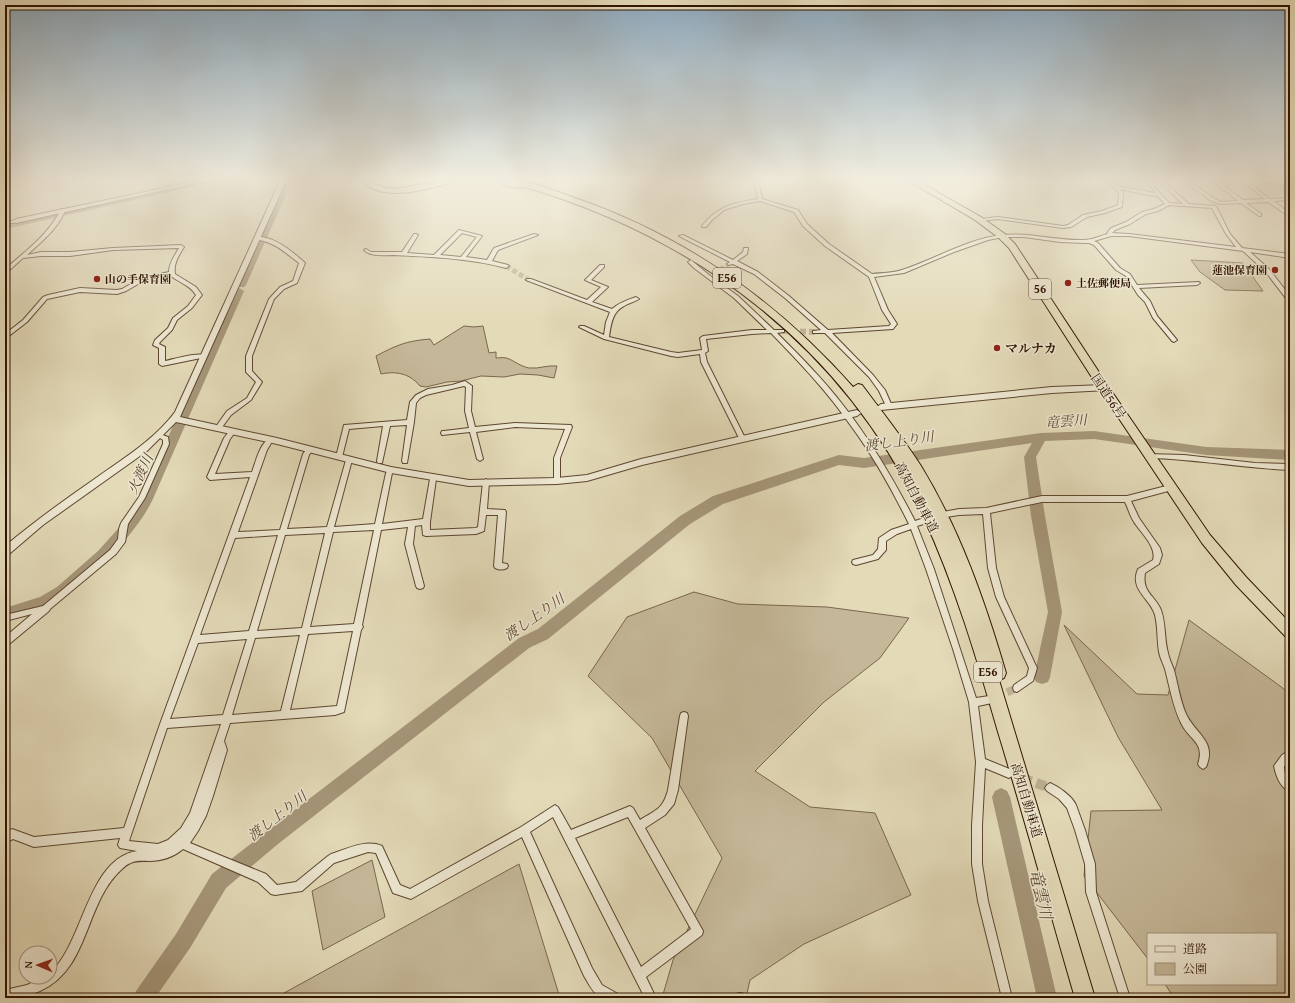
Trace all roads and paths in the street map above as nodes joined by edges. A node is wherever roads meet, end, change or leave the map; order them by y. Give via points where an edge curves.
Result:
1 (51, 228) edge
2 (262, 228) edge
3 (638, 228) edge
4 (649, 228) edge
5 (807, 228) edge
6 (991, 228) edge
7 (1116, 228) edge
8 (1226, 228) edge
9 (416, 235) dead end
10 (536, 235) dead end
11 (1111, 235) junction
12 (681, 236) dead end
13 (1003, 236) junction
14 (257, 238) junction
15 (1090, 241) junction
16 (746, 249) dead end
17 (366, 250) dead end
18 (1242, 250) junction
19 (404, 253) junction
20 (436, 256) junction
21 (1290, 256) edge
22 (21, 257) junction
23 (463, 258) junction
24 (489, 262) junction
25 (691, 262) dead end
26 (730, 264) junction
27 (506, 266) tunnel mouth
28 (602, 266) dead end
29 (5, 272) edge
30 (713, 272) tunnel mouth
31 (171, 274) junction
32 (706, 274) junction
33 (871, 276) junction
34 (529, 280) tunnel mouth
35 (1197, 282) dead end
36 (1136, 287) junction
37 (636, 299) dead end
38 (1290, 300) edge
39 (588, 302) junction
40 (612, 311) junction
41 (582, 327) dead end
42 (772, 331) junction
43 (782, 331) tunnel mouth
44 (815, 332) tunnel mouth
45 (827, 332) junction
46 (5, 337) edge
47 (606, 338) junction
48 (1174, 340) dead end
49 (702, 352) junction
50 (204, 356) junction
51 (1104, 388) junction
52 (890, 406) junction
53 (881, 407) dead end
54 (857, 413) dead end
55 (848, 415) junction
56 (179, 420) junction
57 (411, 422) junction
58 (387, 424) junction
59 (218, 428) junction
60 (473, 430) junction
61 (232, 431) junction
62 (444, 433) dead end
63 (160, 436) junction
64 (742, 438) junction
65 (270, 440) junction
66 (895, 445) junction
67 (310, 449) junction
68 (1147, 453) junction
69 (338, 457) junction
70 (480, 459) dead end
71 (350, 460) junction
72 (380, 460) dead end
73 (404, 461) dead end
74 (1290, 467) edge
75 (391, 470) junction
76 (254, 474) junction
77 (432, 479) junction
78 (557, 481) junction
79 (486, 482) junction
80 (1170, 488) junction
81 (1127, 498) junction
82 (986, 510) junction
83 (483, 512) junction
84 (946, 514) dead end
85 (924, 521) dead end
86 (426, 522) junction
87 (412, 524) junction
88 (913, 525) junction
89 (378, 527) junction
90 (330, 529) junction
91 (282, 533) junction
92 (233, 535) junction
93 (5, 552) edge
94 (856, 562) dead end
95 (504, 566) dead end
96 (420, 586) dead end
97 (46, 610) junction
98 (5, 618) edge
99 (358, 627) junction
100 (305, 631) junction
101 (1290, 632) edge
102 (251, 635) junction
103 (196, 639) junction
104 (5, 642) edge
105 (1018, 688) tunnel mouth
106 (989, 700) tunnel mouth
107 (973, 702) junction
108 (285, 714) junction
109 (684, 716) dead end
110 (226, 719) junction
111 (164, 724) junction
112 (220, 741) junction
113 (1290, 759) edge
114 (981, 762) junction
115 (1203, 764) dead end
116 (1009, 773) dead end
117 (1290, 787) edge
118 (1050, 788) tunnel mouth
119 (638, 826) junction
120 (524, 830) junction
121 (127, 833) junction
122 (569, 836) junction
123 (5, 838) edge
124 (182, 844) junction
125 (639, 975) junction
126 (5, 995) edge
127 (614, 998) edge
128 (651, 998) edge
129 (1007, 998) edge
130 (1085, 998) edge
131 (1125, 998) edge

1 - 22 street
2 - 14 street
3 - 66 highway, 高知自動車道 / E56 via 697,260 749,294 818,356
4 - 66 highway, 高知自動車道 / E56 via 716,265 756,292 798,327 862,394
5 - 33 street
6 - 13 highway, 国道56号 / 56
7 - 11 street via 1109,233
8 - 18 street
9 - 19 street
10 - 24 street via 496,249
11 - 15 street
11 - 18 street via 1129,235
12 - 26 street
13 - 15 street
13 - 33 street via 952,251 902,272
13 - 51 highway, 国道56号 / 56
14 - 50 street
14 - 59 street via 266,238 302,263 295,282 282,288 272,298 249,356 249,372 259,382 249,398 228,413
15 - 36 street via 1096,244 1118,269 1128,275
16 - 26 street via 745,253
17 - 19 street via 370,253
18 - 21 street
18 - 38 street via 1267,270
19 - 20 street
20 - 23 street
20 - 23 street via 461,231 480,236
22 - 29 street
22 - 31 street via 181,246 171,267
23 - 24 street
24 - 27 street
25 - 32 street via 699,271
26 - 45 street via 756,273
28 - 39 street via 588,280 605,287
30 - 32 street
31 - 46 street via 143,279 117,292 80,290 50,296
31 - 50 street via 199,294 195,302 174,319 170,329 157,342 156,345 162,347 162,364
32 - 42 street
33 - 45 street via 885,310 894,324 891,328
34 - 39 street
35 - 36 street
36 - 48 street via 1155,317
37 - 40 street via 621,304
39 - 40 street
40 - 47 street
41 - 47 street
42 - 43 street
42 - 49 street via 703,338 705,351
42 - 55 street
44 - 45 street
45 - 52 street via 871,376
47 - 49 street via 678,355
49 - 64 street via 710,376
50 - 56 street via 179,414
51 - 52 street via 1052,390
51 - 68 highway, 国道56号 / 56
52 - 53 street
54 - 55 street
55 - 64 street
55 - 88 street via 884,468
56 - 59 street
56 - 63 street
57 - 58 street
57 - 60 street via 413,402 421,394 465,383 469,386 468,411
57 - 73 street
58 - 69 street via 346,427
58 - 72 street
59 - 61 street
60 - 62 street
60 - 70 street
60 - 78 street via 515,425 569,427 557,458
61 - 65 street
61 - 76 street via 210,477
63 - 93 street via 40,522
63 - 97 street via 166,439 166,444 142,498 113,552
64 - 78 street via 640,462 587,478
65 - 67 street
65 - 76 street
66 - 130 highway, 高知自動車道 / E56 via 911,472 955,572 977,634
67 - 69 street
67 - 91 street via 306,454
68 - 74 street via 1265,467
68 - 80 highway, 国道56号 / 56
69 - 71 street
71 - 75 street
71 - 90 street
75 - 77 street
75 - 89 street
76 - 92 street
77 - 79 street
77 - 86 street
78 - 79 street
79 - 83 street
80 - 81 street
80 - 101 highway, 国道56号 / 56 via 1216,551
81 - 82 street via 1042,499
81 - 115 street via 1136,519 1156,548 1156,562 1142,571 1139,581 1156,607 1163,651 1174,692 1185,722 1204,745 1207,755
82 - 84 street
82 - 105 street via 992,568 1000,597 1033,668 1030,678
83 - 86 street via 481,529 476,531 426,533
83 - 95 street via 502,512 498,566
85 - 88 street
86 - 87 street
87 - 89 street
87 - 96 street via 409,544
88 - 94 street via 882,540 882,550 875,557
88 - 107 street via 929,565
89 - 90 street
89 - 99 street
90 - 91 street
90 - 100 street
91 - 92 street
91 - 102 street
92 - 103 street
97 - 98 street via 40,609
97 - 104 street
99 - 100 street
99 - 108 street via 341,709
100 - 102 street
100 - 108 street
102 - 103 street
102 - 110 street
103 - 111 street
106 - 107 street
107 - 114 street
108 - 110 street
109 - 119 street via 669,804 662,812
110 - 111 street
110 - 112 street
111 - 121 street
112 - 121 street via 194,816 184,831 171,843 158,848 123,845
112 - 124 street via 222,750 199,822
113 - 117 street via 1285,758 1279,766 1281,776
114 - 116 street
114 - 129 street via 977,825 978,864 983,901
118 - 131 street via 1071,805 1080,830 1090,864 1091,892
119 - 122 street via 630,811
119 - 125 street via 698,931
120 - 122 street via 555,810
120 - 124 street via 411,894 398,889 379,849 368,847 331,859 298,887 275,890 262,878
120 - 127 street via 588,972 598,989
121 - 123 street via 34,842 12,834
122 - 125 street
124 - 126 street via 174,851 161,855 131,856 116,868 102,885 73,950 60,972 42,985
125 - 128 street

